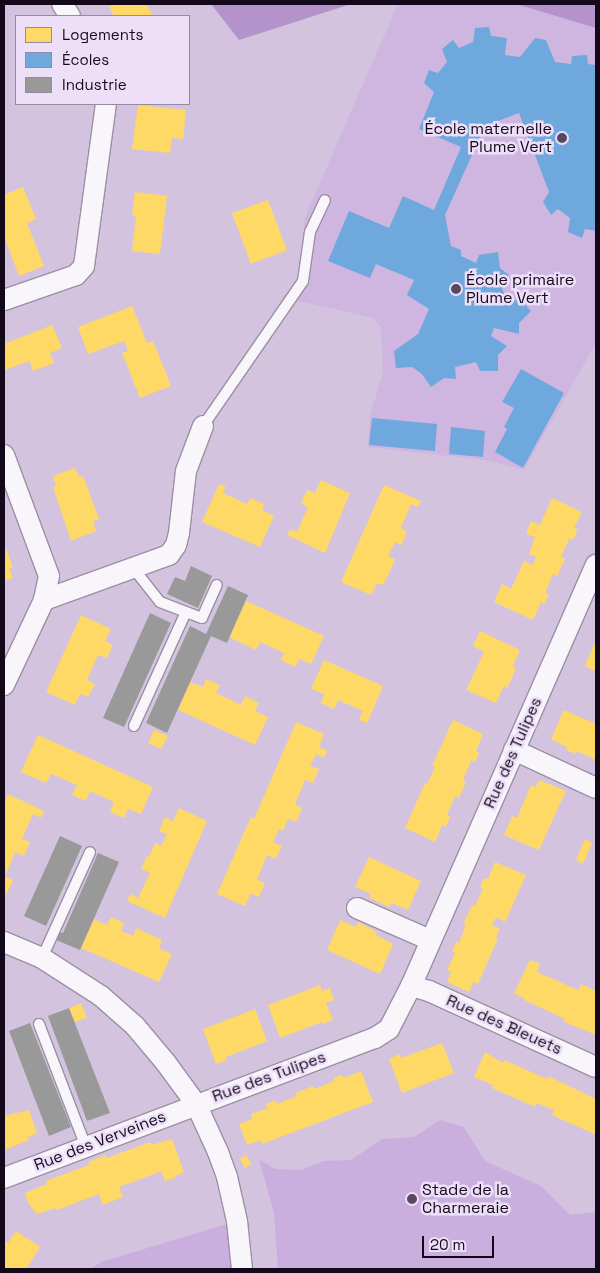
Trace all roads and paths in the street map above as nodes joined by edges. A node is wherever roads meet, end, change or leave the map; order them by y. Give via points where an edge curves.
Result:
1 (62, 4) edge
2 (69, 15) edge
3 (106, 105) edge
4 (324, 200) dead end
5 (4, 300) edge
6 (202, 426) joint
7 (4, 455) edge
8 (596, 565) edge
9 (134, 569) junction
10 (217, 585) dead end
11 (44, 600) junction
12 (186, 612) junction
13 (10, 656) edge
14 (4, 684) edge
15 (134, 726) dead end
16 (514, 750) junction
17 (596, 788) edge
18 (90, 852) dead end
19 (357, 908) dead end
20 (430, 940) junction
21 (4, 942) edge
22 (42, 958) junction
23 (411, 986) junction
24 (39, 1024) dead end
25 (596, 1067) edge
26 (196, 1104) junction
27 (86, 1147) junction
28 (4, 1178) edge
29 (242, 1269) edge

1 - 2 street
3 - 5 street via 84,266 76,275
4 - 6 lane via 310,232 303,281
6 - 9 street via 186,471 176,545 170,555
7 - 11 street via 49,576
8 - 16 street, Rue des Tulipes
9 - 11 street
9 - 12 lane via 160,602
10 - 12 lane via 202,618
11 - 13 street
12 - 15 lane
13 - 14 street
16 - 17 street
16 - 20 street, Rue des Tulipes
18 - 22 lane
19 - 20 street
20 - 23 street, Rue des Tulipes
21 - 22 street
22 - 26 street via 81,981 130,1021 150,1041
23 - 25 street, Rue des Bleuets via 429,991
23 - 26 street, Rue des Tulipes via 389,1029 375,1038
24 - 27 lane
26 - 27 street, Rue des Verveines
26 - 29 street via 227,1177 237,1221
27 - 28 street, Rue des Verveines

